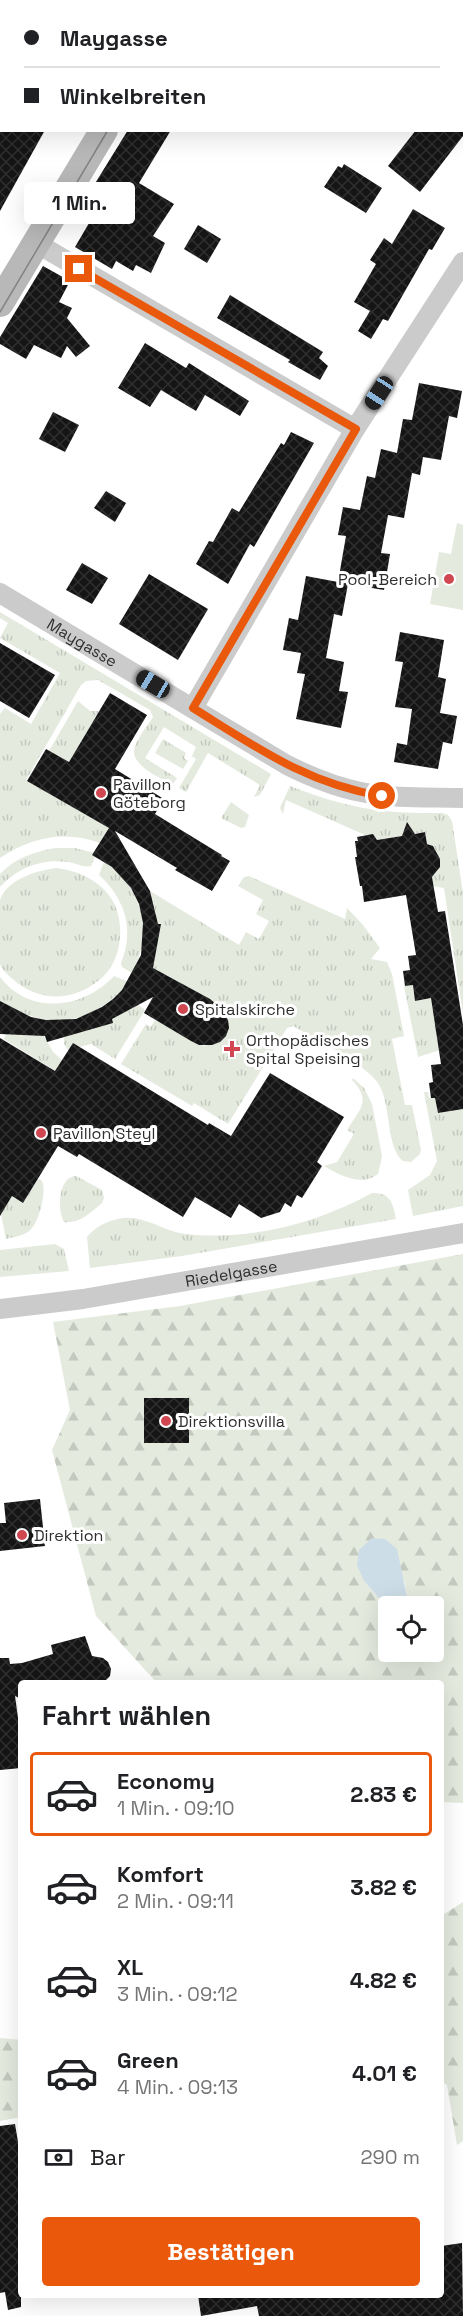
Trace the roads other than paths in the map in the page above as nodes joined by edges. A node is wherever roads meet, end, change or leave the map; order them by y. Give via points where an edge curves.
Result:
1 (103, 132) edge
2 (36, 243) junction
3 (463, 262) edge
4 (0, 303) edge
5 (356, 429) junction
6 (0, 593) edge
7 (193, 708) junction
8 (463, 798) edge
9 (463, 1233) edge
10 (0, 1308) edge

1 - 2 main road
2 - 4 main road
2 - 5 street
3 - 5 street
5 - 7 street
6 - 7 street, Maygasse
7 - 8 street, Maygasse via 287,765 330,784 382,796
9 - 10 street, Riedelgasse via 83,1299

